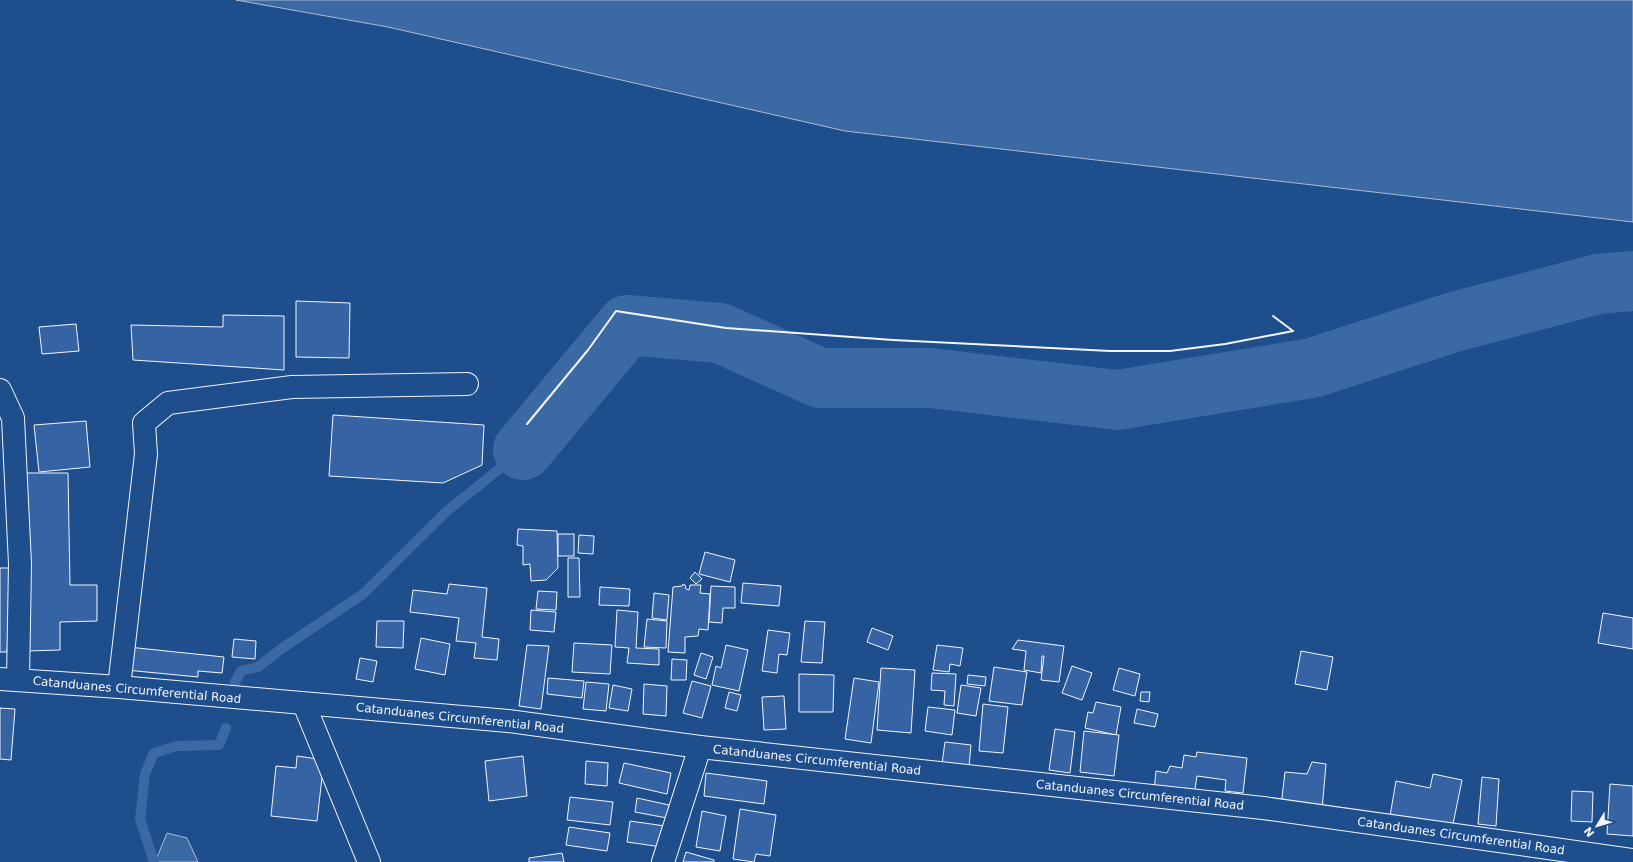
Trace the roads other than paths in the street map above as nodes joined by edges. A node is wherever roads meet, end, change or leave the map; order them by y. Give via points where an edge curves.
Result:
1 (466, 384) dead end
2 (0, 390) edge
3 (9, 679) edge
4 (119, 687) junction
5 (304, 704) junction
6 (700, 747) junction
7 (1633, 860) edge
8 (369, 862) edge
9 (663, 862) edge

1 - 4 main road via 284,388 168,403 144,423 146,454
2 - 3 main road via 13,418 20,564
3 - 4 main road, Catanduanes Circumferential Road
4 - 5 main road, Catanduanes Circumferential Road
5 - 6 main road, Catanduanes Circumferential Road via 508,720
5 - 8 main road
6 - 7 main road, Catanduanes Circumferential Road via 1263,808
6 - 9 main road

